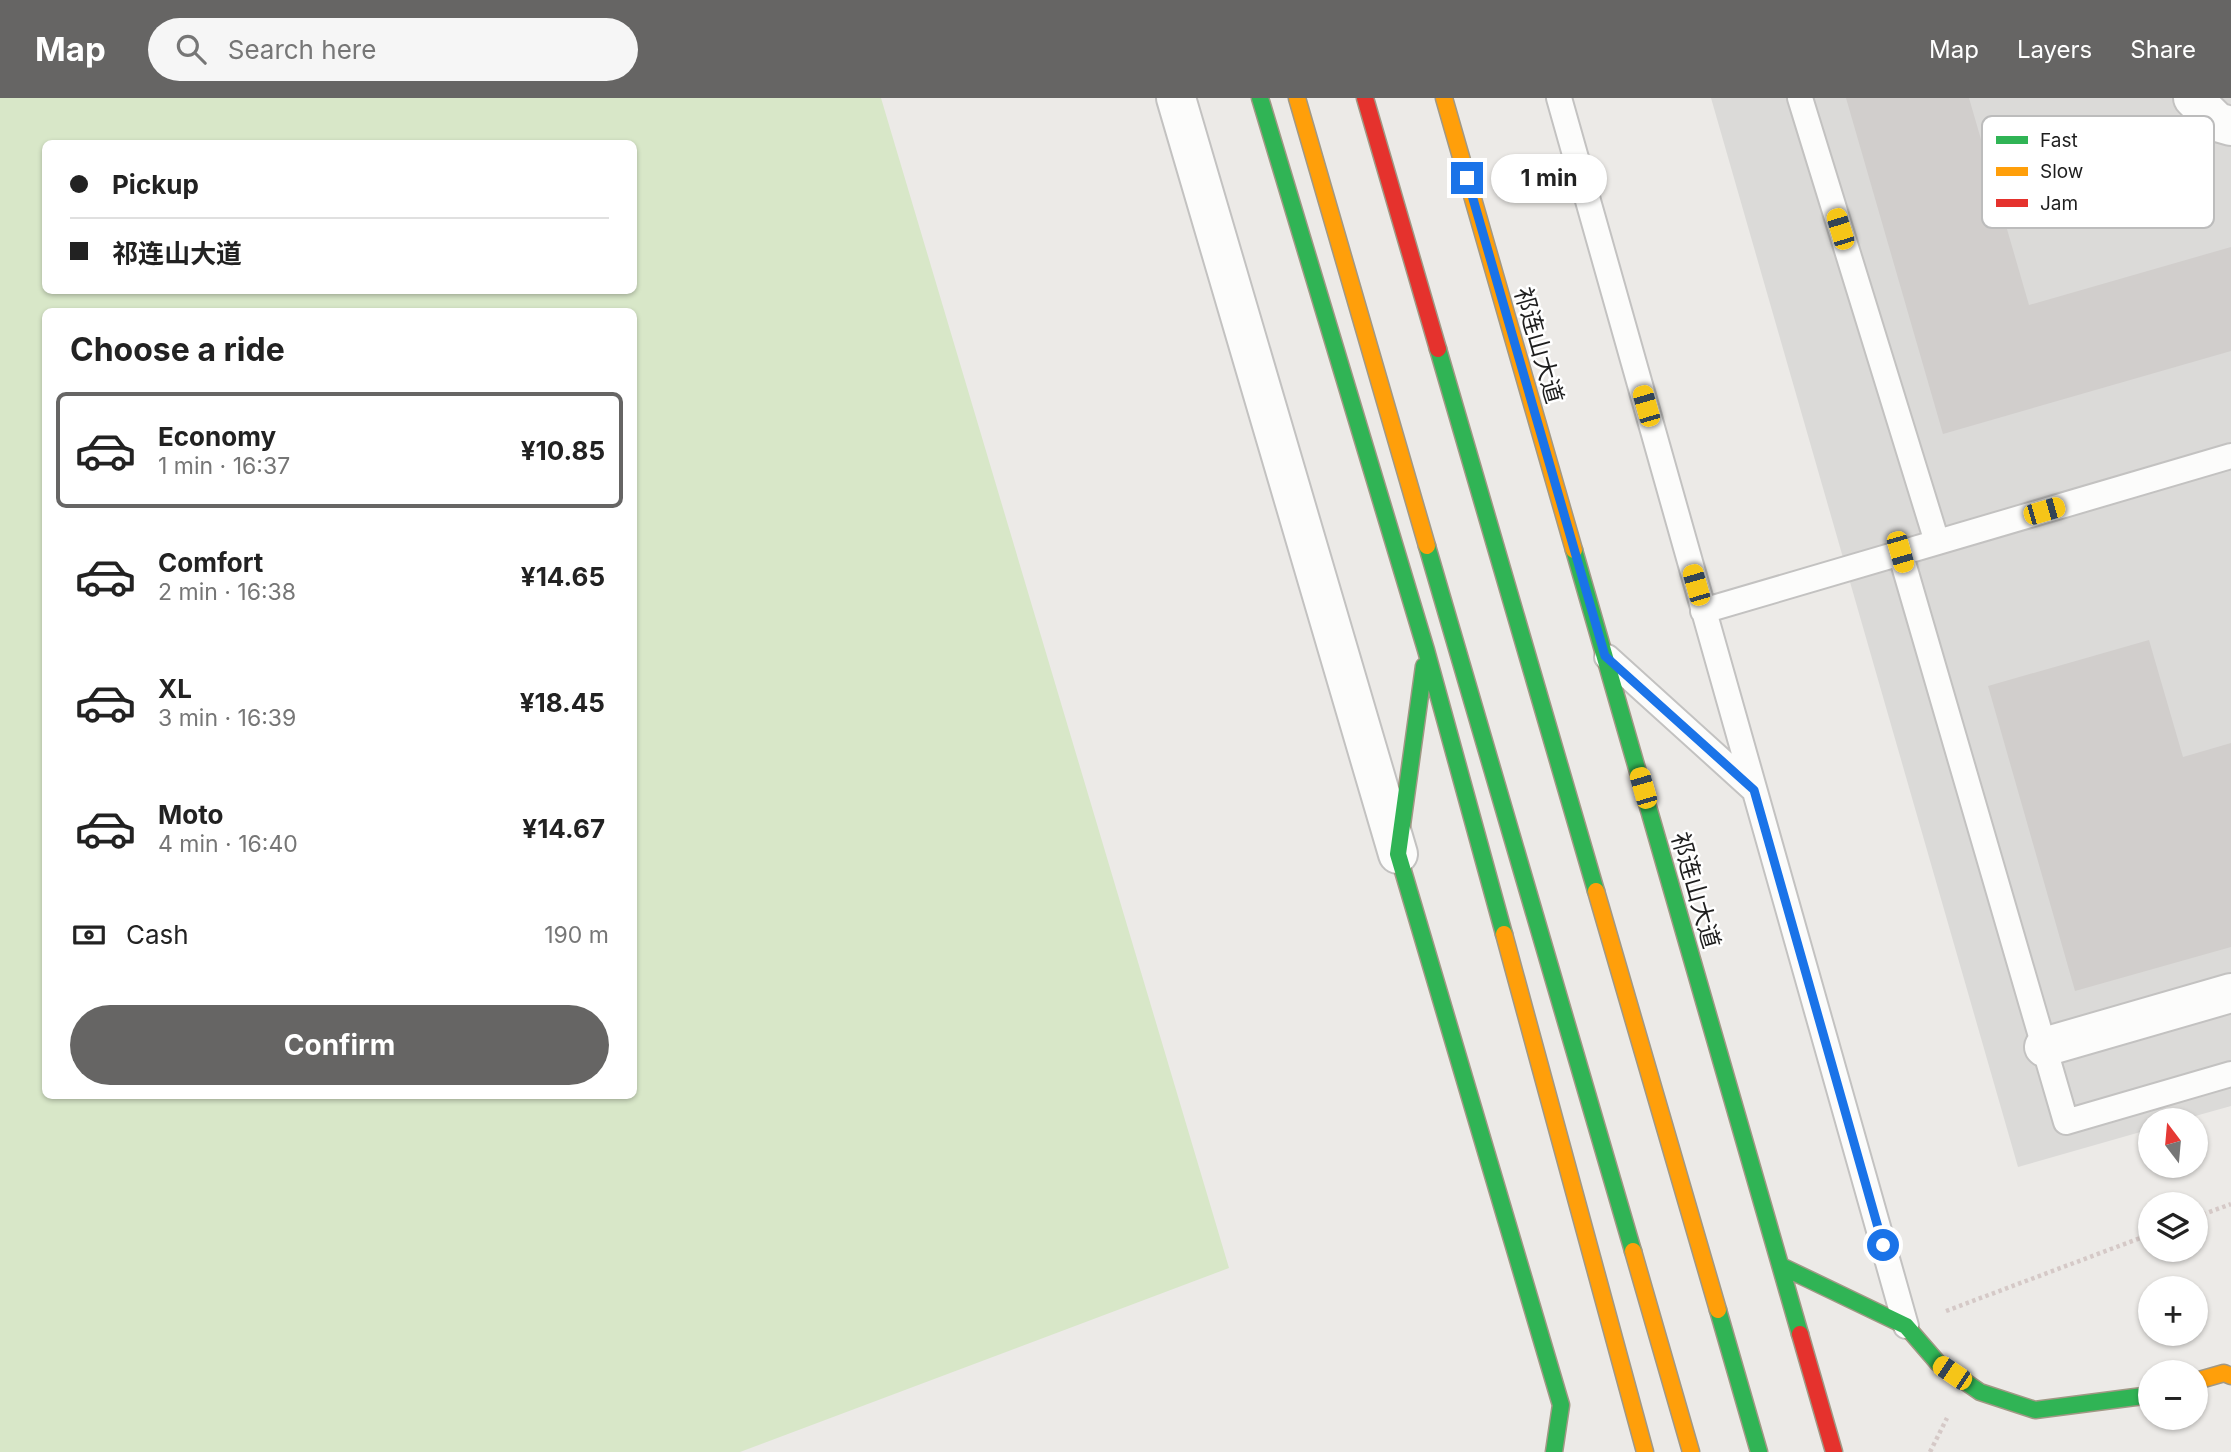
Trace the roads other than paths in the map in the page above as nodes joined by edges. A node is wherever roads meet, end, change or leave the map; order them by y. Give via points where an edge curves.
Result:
1 (1175, 98) edge
2 (1260, 98) edge
3 (1297, 98) edge
4 (1365, 98) edge
5 (1444, 98) edge
6 (1559, 98) edge
7 (1800, 98) edge
8 (2193, 98) edge
9 (2211, 116) edge
10 (2214, 119) edge
11 (2231, 126) edge
12 (2231, 456) edge
13 (1937, 542) junction
14 (1900, 552) junction
15 (1703, 611) junction
16 (1426, 650) junction
17 (1605, 656) junction
18 (1754, 790) junction
19 (1398, 854) junction
20 (2231, 993) edge
21 (2044, 1047) junction
22 (2231, 1074) edge
23 (1781, 1266) junction
24 (1906, 1326) junction
25 (2229, 1373) edge
26 (2208, 1378) edge
27 (2138, 1397) edge
28 (1554, 1452) edge
29 (1645, 1452) edge
30 (1691, 1452) edge
31 (1759, 1452) edge
32 (1834, 1452) edge

1 - 19 street
2 - 16 main road
3 - 30 main road
4 - 31 main road
5 - 17 main road, 祁连山大道
6 - 15 lane
7 - 13 lane
8 - 9 street
10 - 11 street
12 - 13 lane
13 - 14 lane
14 - 15 lane
14 - 21 lane
15 - 18 lane
16 - 19 main road
16 - 29 main road
17 - 18 lane
17 - 23 main road, 祁连山大道
18 - 24 lane
19 - 28 main road via 1561,1405
20 - 21 street
21 - 22 lane via 2066,1122
23 - 24 main road
23 - 32 main road, 祁连山大道
24 - 27 main road via 1938,1363 1980,1392 2035,1410
25 - 26 main road

